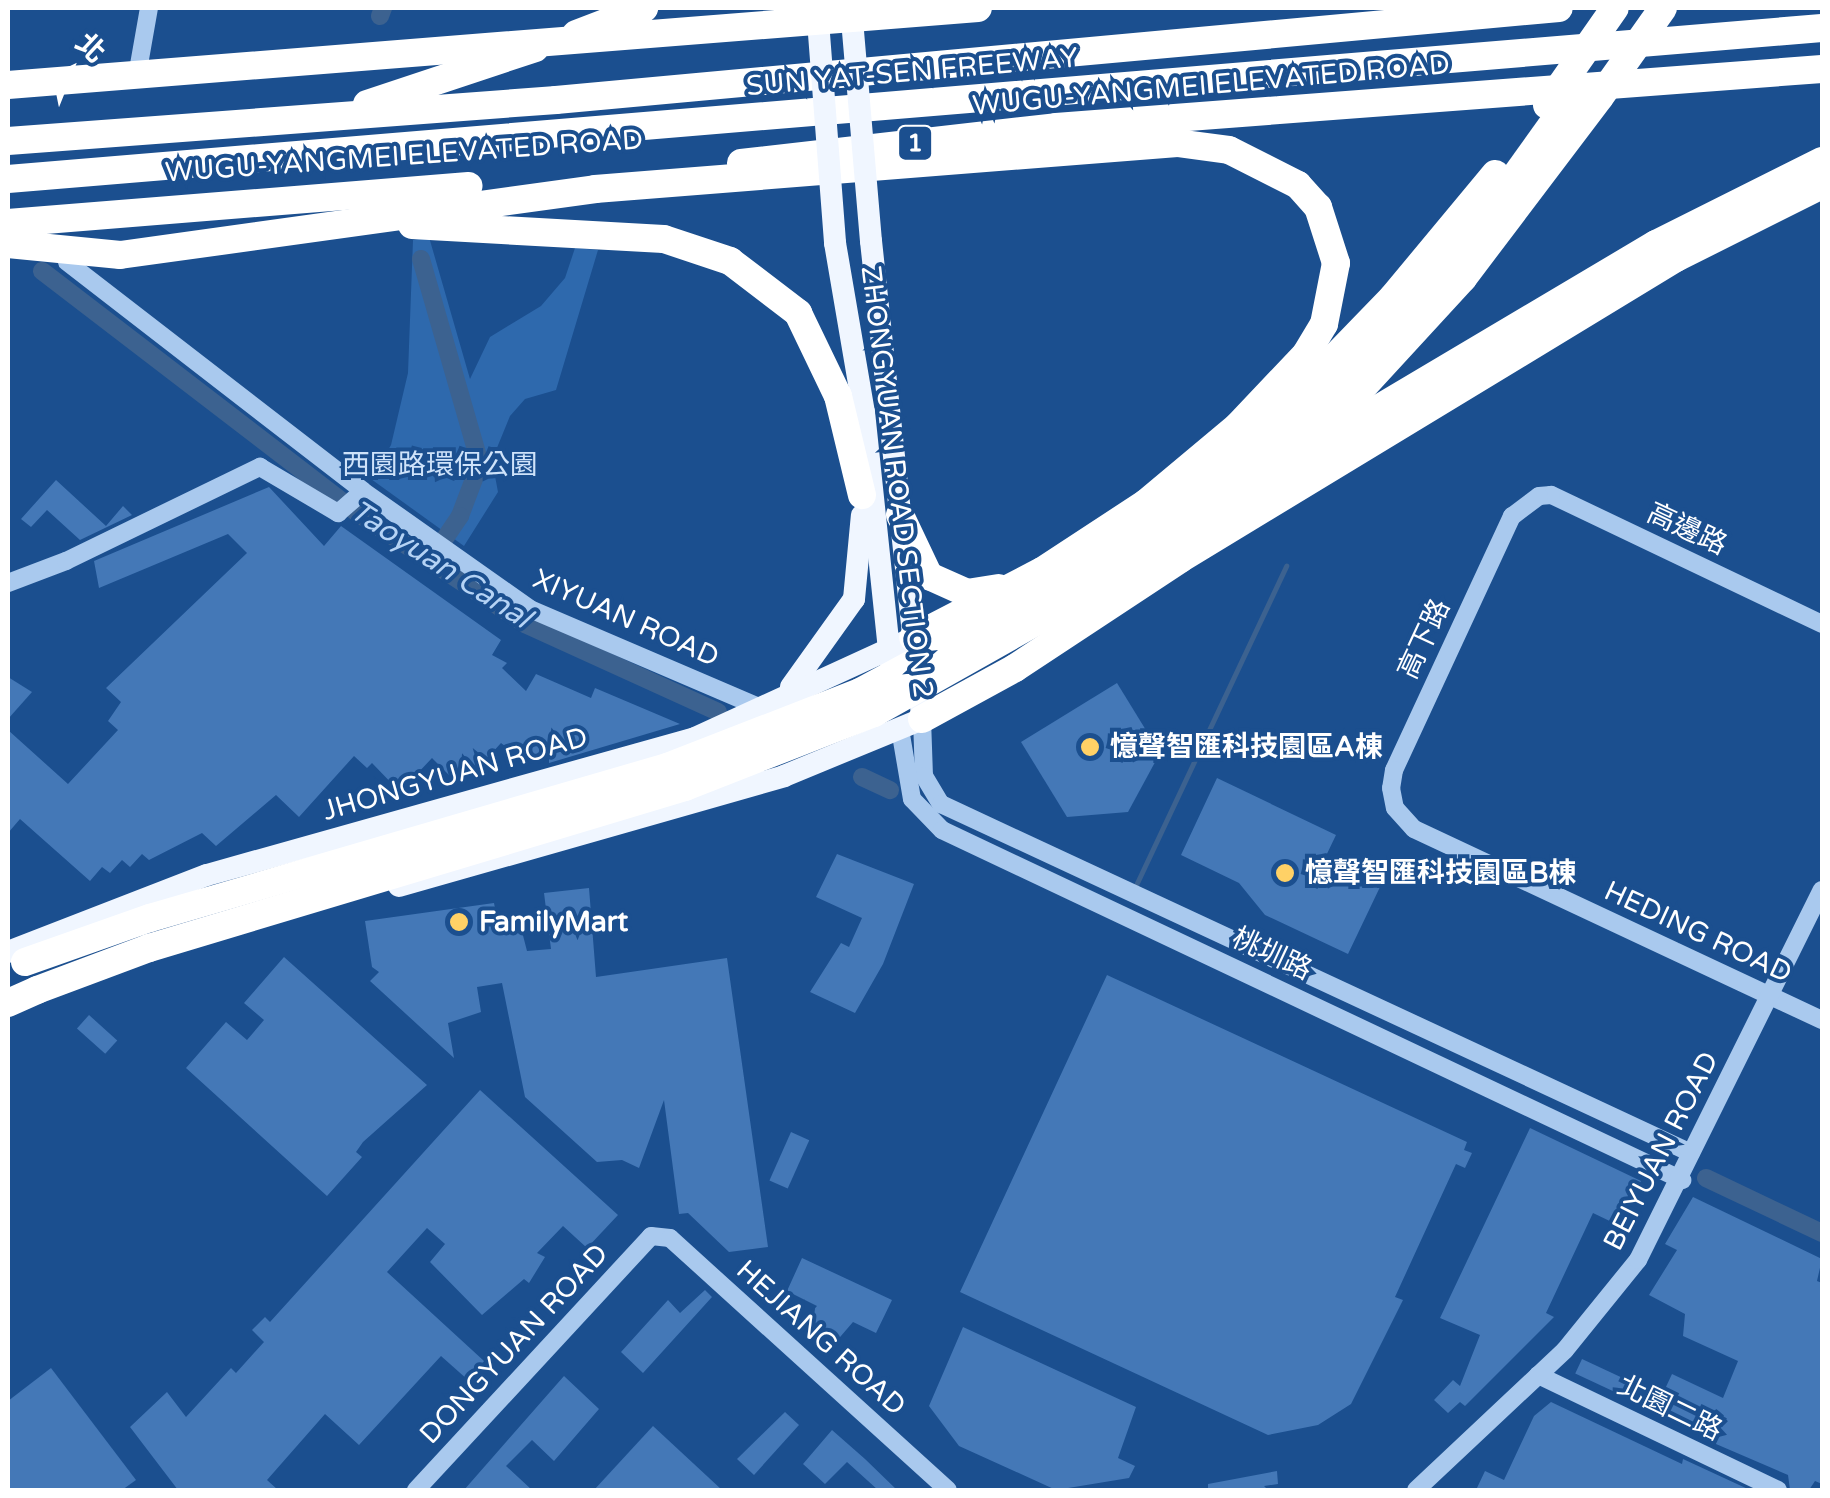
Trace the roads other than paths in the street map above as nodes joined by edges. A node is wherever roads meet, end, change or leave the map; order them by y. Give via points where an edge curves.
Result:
1 (150, 8) edge
2 (644, 8) edge
3 (817, 8) edge
4 (851, 8) edge
5 (978, 8) edge
6 (1558, 8) edge
7 (1615, 8) edge
8 (1636, 8) edge
9 (1663, 8) edge
10 (1822, 28) edge
11 (1822, 70) edge
12 (137, 76) dead end
13 (8, 85) edge
14 (1587, 96) junction
15 (326, 118) junction
16 (8, 140) edge
17 (1822, 161) edge
18 (8, 179) edge
19 (1822, 185) edge
20 (8, 223) edge
21 (346, 223) junction
22 (8, 244) edge
23 (67, 262) dead end
24 (1305, 420) junction
25 (868, 447) junction
26 (363, 491) junction
27 (862, 496) junction
28 (1527, 501) joint
29 (1146, 504) junction
30 (900, 515) junction
31 (1180, 559) junction
32 (1042, 571) junction
33 (8, 582) edge
34 (1822, 624) edge
35 (901, 644) junction
36 (906, 685) junction
37 (785, 693) junction
38 (760, 708) junction
39 (911, 724) junction
40 (1394, 808) joint
41 (602, 829) junction
42 (1822, 890) edge
43 (13, 962) edge
44 (1772, 996) junction
45 (8, 1003) edge
46 (8, 1017) edge
47 (1822, 1020) edge
48 (1691, 1153) junction
49 (1682, 1180) junction
50 (651, 1236) joint
51 (1538, 1375) junction
52 (416, 1490) edge
53 (948, 1490) edge
54 (1416, 1490) edge
55 (1778, 1490) edge

1 - 12 street
2 - 15 highway
3 - 25 main road, ZHONGYUAN ROAD SECTION 2, bridge via 835,243
4 - 30 main road, ZHONGYUAN ROAD SECTION 2, bridge
5 - 13 highway, bridge
6 - 15 highway, SUN YAT-SEN FREEWAY
7 - 43 highway, bridge via 1393,298 1304,389 1134,534 1054,587 860,692 667,767
8 - 14 highway
9 - 14 highway, bridge
10 - 18 highway, SUN YAT-SEN FREEWAY / 1
11 - 20 highway, WUGU-YANGMEI ELEVATED ROAD / 1, bridge via 1056,127 754,162
14 - 24 highway via 1458,256
14 - 31 highway via 1406,346 1264,488
15 - 16 highway, SUN YAT-SEN FREEWAY
17 - 45 highway, bridge via 1656,244 1255,482 1094,590 874,713 685,787 320,894
19 - 31 highway via 1676,258
21 - 22 highway via 120,255
21 - 27 highway via 664,239 730,261 798,313 838,396
21 - 29 highway via 595,189 1176,144 1229,150 1268,164 1318,207 1331,235 1335,291 1324,324 1284,379
23 - 26 street, XIYUAN ROAD
24 - 29 highway
24 - 36 highway via 1132,548
25 - 27 main road
25 - 35 main road, ZHONGYUAN ROAD SECTION 2
26 - 33 street via 338,513 260,467 66,562
26 - 38 street, XIYUAN ROAD via 530,608
27 - 37 main road via 854,599 822,653
28 - 34 street, 高邊路 via 1551,495
28 - 40 street, 高下路 via 1512,516 1394,770
29 - 32 highway
30 - 32 highway via 916,559 944,585 994,590
30 - 35 main road, ZHONGYUAN ROAD SECTION 2
31 - 39 highway via 1015,668
32 - 35 highway
35 - 36 main road, ZHONGYUAN ROAD SECTION 2
35 - 37 main road, JHONGYUAN ROAD
36 - 39 main road, ZHONGYUAN ROAD SECTION 2
36 - 41 main road via 758,748
37 - 38 main road, JHONGYUAN ROAD
38 - 43 main road, JHONGYUAN ROAD via 695,738 207,875
39 - 41 main road via 784,776
39 - 48 street, 桃圳路 via 924,776 941,804
39 - 49 street, 桃圳路 via 912,798 942,830
40 - 44 street, HEDING ROAD via 1431,838
41 - 46 main road via 251,926
42 - 44 street, BEIYUAN ROAD
44 - 47 street, HEDING ROAD
44 - 48 street, BEIYUAN ROAD
48 - 49 street, BEIYUAN ROAD
49 - 51 street, BEIYUAN ROAD via 1605,1306
50 - 52 street, DONGYUAN ROAD
50 - 53 street, HEJIANG ROAD via 670,1238
51 - 54 street, BEIYUAN ROAD
51 - 55 street, 北園二路

